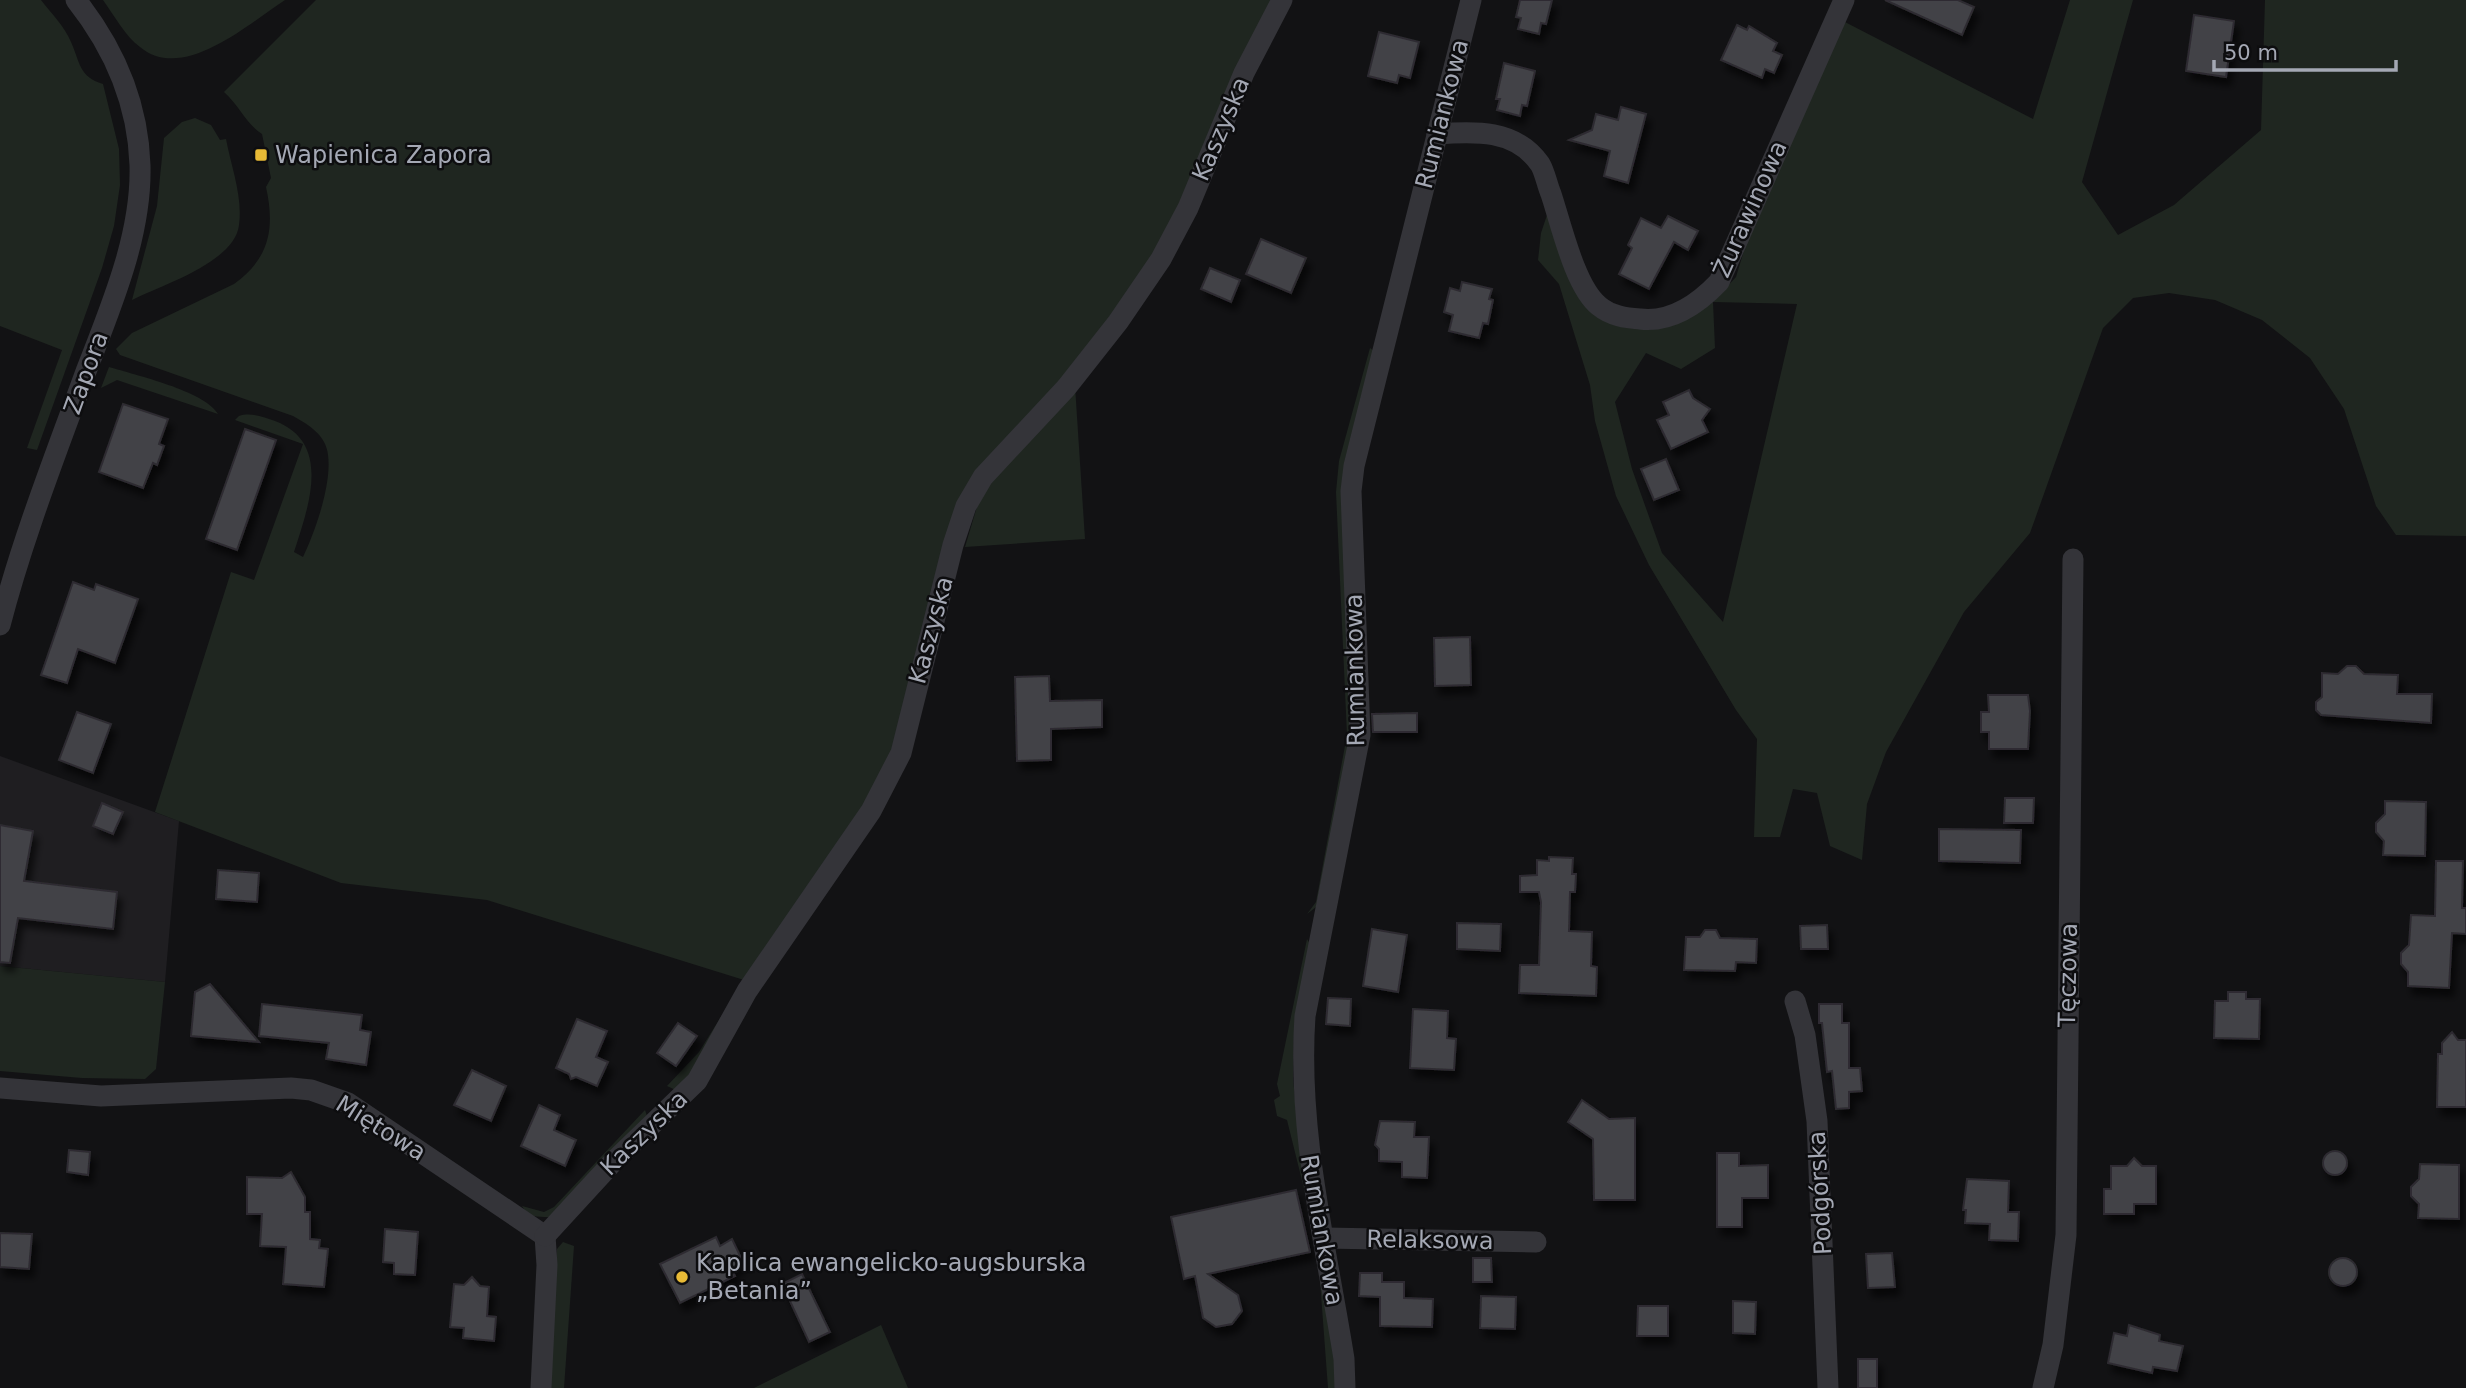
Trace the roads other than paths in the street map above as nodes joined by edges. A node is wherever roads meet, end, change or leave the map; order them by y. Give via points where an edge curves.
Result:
1 (76, 0) edge
2 (1282, 0) edge
3 (1471, 0) edge
4 (1844, 0) edge
5 (1437, 134) junction
6 (2073, 559) dead end
7 (0, 625) edge
8 (1795, 1001) dead end
9 (0, 1088) edge
10 (545, 1236) junction
11 (1325, 1238) junction
12 (1536, 1242) dead end
13 (541, 1388) edge
14 (1345, 1388) edge
15 (1828, 1388) edge
16 (2043, 1388) edge

1 - 7 street, Zapora via 116,65 134,115 140,187 128,248
2 - 10 street, Kaszyska via 1244,73 1188,208 1161,259 1118,322 1066,388 984,477 967,506 953,545 905,739 880,797 747,991 697,1081
3 - 5 street, Rumiankowa
4 - 5 street, Żurawinowa via 1719,282 1701,301 1673,316 1647,320 1620,317 1599,306 1584,286 1540,164 1512,139 1486,132
5 - 11 street, Rumiankowa via 1351,491 1360,735 1305,1016 1302,1061 1305,1130
6 - 16 street, Tęczowa via 2066,1235
8 - 15 street, Podgórska via 1805,1035 1817,1121
9 - 10 street, Miętowa via 101,1096 312,1090 348,1103
10 - 13 street
11 - 12 street, Relaksowa
11 - 14 street, Rumiankowa

